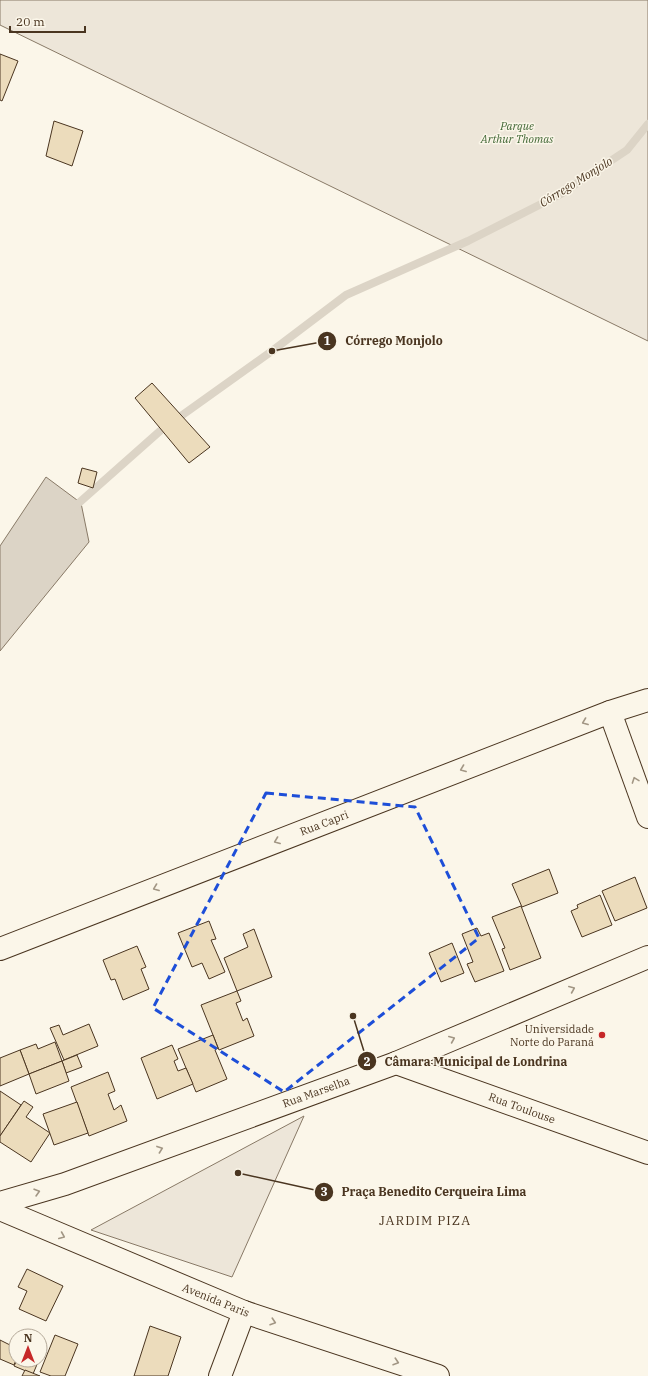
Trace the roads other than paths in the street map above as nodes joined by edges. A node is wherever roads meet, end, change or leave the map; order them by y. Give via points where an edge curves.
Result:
1 (648, 700) edge
2 (610, 712) junction
3 (648, 817) edge
4 (0, 949) edge
5 (648, 957) edge
6 (396, 1062) junction
7 (648, 1153) edge
8 (0, 1203) edge
9 (0, 1209) edge
10 (244, 1312) junction
11 (220, 1376) edge
12 (438, 1376) edge

1 - 2 street, Rua Capri
3 -> 2 street
2 -> 4 street, Rua Capri
6 -> 5 street, Rua Marselha
6 - 7 street, Rua Toulouse
8 -> 6 street, Rua Marselha via 65,1184
9 -> 10 street, Avenida Paris
10 - 11 street
10 -> 12 street, Avenida Paris

